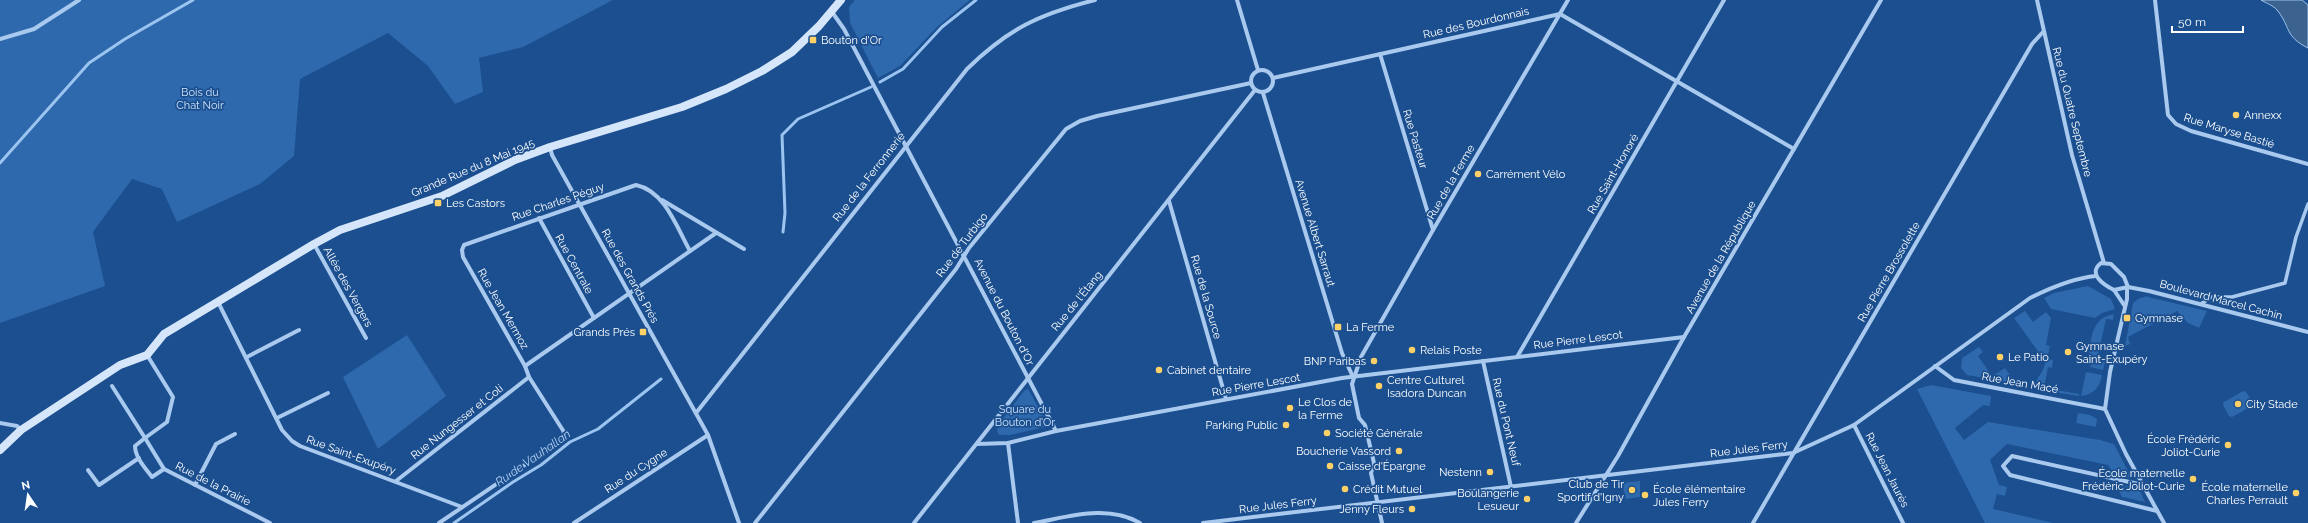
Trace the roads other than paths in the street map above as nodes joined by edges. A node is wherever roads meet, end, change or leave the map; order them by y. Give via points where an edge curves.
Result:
1 (79, 0) edge
2 (842, 0) edge
3 (1095, 0) edge
4 (1238, 0) edge
5 (1568, 0) edge
6 (1724, 0) edge
7 (1881, 0) edge
8 (2037, 0) edge
9 (2155, 0) edge
10 (832, 12) junction
11 (1560, 14) junction
12 (2043, 32) junction
13 (0, 39) edge
14 (1380, 54) junction
15 (1258, 70) junction
16 (1273, 78) junction
17 (1678, 80) junction
18 (1251, 83) junction
19 (1255, 90) junction
20 (1263, 93) junction
21 (905, 146) junction
22 (550, 147) junction
23 (1794, 149) junction
24 (2308, 164) edge
25 (661, 199) junction
26 (1169, 201) junction
27 (579, 204) junction
28 (2308, 204) edge
29 (539, 218) junction
30 (1433, 230) junction
31 (716, 233) junction
32 (314, 244) junction
33 (744, 249) dead end
34 (462, 250) joint
35 (690, 251) junction
36 (964, 256) junction
37 (2104, 263) junction
38 (2096, 276) junction
39 (2128, 287) junction
40 (2114, 290) junction
41 (630, 293) junction
42 (218, 302) junction
43 (2201, 304) junction
44 (2124, 305) junction
45 (594, 318) junction
46 (299, 330) dead end
47 (2308, 332) edge
48 (1684, 337) junction
49 (366, 338) dead end
50 (147, 355) junction
51 (247, 357) junction
52 (1517, 357) junction
53 (1483, 361) junction
54 (525, 366) junction
55 (1935, 366) junction
56 (529, 377) junction
57 (1353, 377) junction
58 (1028, 379) junction
59 (112, 386) dead end
60 (328, 393) dead end
61 (1226, 399) junction
62 (2105, 409) junction
63 (696, 413) junction
64 (277, 418) junction
65 (0, 423) edge
66 (1854, 425) junction
67 (21, 430) junction
68 (1056, 431) junction
69 (235, 434) dead end
70 (708, 435) junction
71 (145, 438) junction
72 (1008, 443) junction
73 (977, 444) junction
74 (0, 450) edge
75 (1793, 453) junction
76 (139, 458) junction
77 (164, 469) junction
78 (88, 470) dead end
79 (1604, 476) junction
80 (396, 481) junction
81 (195, 485) junction
82 (2143, 485) junction
83 (1511, 487) junction
84 (1378, 503) junction
85 (1356, 505) junction
86 (462, 507) junction
87 (1357, 511) dead end
88 (2157, 511) junction
89 (270, 523) edge
90 (439, 523) edge
91 (574, 523) edge
92 (739, 523) edge
93 (755, 523) edge
94 (914, 523) edge
95 (1018, 523) edge
96 (1034, 523) edge
97 (1140, 523) edge
98 (1203, 523) edge
99 (1382, 523) edge
100 (1576, 523) edge
101 (1753, 523) edge
102 (1904, 523) edge
103 (2164, 523) edge

1 - 13 street via 34,29
2 - 10 main road, Grande Rue du 8 Mai 1945
3 - 21 street, Rue de la Ferronnerie via 1054,11 1033,20 986,50 967,69
4 - 15 street
5 - 11 street, Rue de la Ferme
6 - 17 street, Rue Saint-Honoré
7 - 23 street, Avenue de la République
8 - 12 street, Rue du Quatre Septembre
9 - 24 street, Rue Maryse Bastié via 2168,115 2176,124 2191,131
10 - 21 street, Avenue du Bouton d'Or
10 - 22 main road, Grande Rue du 8 Mai 1945 via 792,52 726,89 682,106
11 - 14 street, Rue des Bourdonnais
11 - 17 street
11 - 30 street, Rue de la Ferme
12 - 37 street, Rue du Quatre Septembre via 2072,155
12 - 75 street, Rue Pierre Brossolette via 2032,44
14 - 16 street, Rue des Bourdonnais
14 - 30 street, Rue Pasteur
15 - 16 street via 1269,72
15 - 18 street via 1251,76
16 - 20 street via 1271,88
17 - 23 street
17 - 52 street, Rue Saint-Honoré
18 - 19 street
18 - 36 street, Rue de Turbigo via 1097,116 1066,129
19 - 20 street
19 - 26 street, Rue de l'Étang
20 - 57 street, Avenue Albert Sarraut via 1342,353
21 - 36 street, Avenue du Bouton d'Or
21 - 63 street, Rue de la Ferronnerie
22 - 27 street, Rue des Grands Prés
22 - 32 main road, Grande Rue du 8 Mai 1945 via 515,160 442,196 357,223
23 - 48 street, Avenue de la République
25 - 27 street, Rue Charles Péguy via 643,186 636,185
25 - 31 street, Rue Charles Péguy
25 - 35 street, Rue Charles Péguy
26 - 58 street, Rue de l'Étang
26 - 61 street, Rue de la Source
27 - 29 street, Rue Charles Péguy
27 - 41 street, Rue des Grands Prés
28 - 43 street via 2296,236 2285,283 2232,297 2211,297
29 - 34 street, Rue Charles Péguy via 464,245
29 - 45 street, Rue Centrale
30 - 57 street, Rue de la Ferme via 1361,358
31 - 33 street, Rue Charles Péguy
31 - 35 street
32 - 42 main road, Grande Rue du 8 Mai 1945
32 - 49 street, Allée des Vergers
34 - 54 street, Rue Jean Mermoz via 463,257
35 - 41 street
36 - 58 street, Avenue du Bouton d'Or
36 - 93 street, Rue de Turbigo
37 - 38 street via 2097,268
37 - 39 street via 2111,264 2124,277
38 - 40 street via 2104,285
38 - 55 street, Rue Jules Ferry via 2049,289 2030,298
39 - 40 street, Boulevard Marcel Cachin
39 - 43 street, Boulevard Marcel Cachin
39 - 44 street
40 - 44 street
41 - 45 street
41 - 63 street, Rue des Grands Prés
42 - 50 main road, Grande Rue du 8 Mai 1945 via 164,334
42 - 51 street, Rue Saint-Exupéry
43 - 47 street, Boulevard Marcel Cachin
44 - 62 street
45 - 54 street
46 - 51 street
48 - 52 street, Rue Pierre Lescot
48 - 79 street, Avenue de la République via 1618,456
50 - 67 main road via 120,365
50 - 71 street via 171,392 172,402 167,422
51 - 64 street, Rue Saint-Exupéry
52 - 53 street, Rue Pierre Lescot
53 - 57 street, Rue Pierre Lescot
53 - 83 street, Rue du Pont Neuf
54 - 56 street, Rue Jean Mermoz
55 - 62 street, Rue Jean Macé via 1954,380
55 - 66 street, Rue Jules Ferry
56 - 80 street, Rue Nungesser et Coli
56 - 86 street, Rue Jean Mermoz via 562,426 563,437
57 - 61 street, Rue Pierre Lescot
57 - 84 street via 1352,384 1359,418 1365,425 1374,463 1371,473
58 - 68 street, Avenue du Bouton d'Or
58 - 73 street, Rue de l'Étang
59 - 71 street, Rue de la Prairie
60 - 64 street
61 - 68 street, Rue Pierre Lescot
62 - 82 street
63 - 70 street, Rue des Grands Prés
64 - 80 street, Rue Saint-Exupéry via 282,430 300,446
65 - 67 street via 17,426
66 - 75 street, Rue Jules Ferry
66 - 102 street, Rue Jean Jaurès
67 - 74 main road
68 - 72 street, Rue Pierre Lescot
69 - 81 street via 216,444
70 - 91 street, Rue du Cygne
70 - 92 street, Rue des Grands Prés
71 - 76 street via 135,446
71 - 77 street, Rue de la Prairie
72 - 73 street, Rue Pierre Lescot
72 - 95 street
73 - 94 street, Rue de l'Étang
75 - 79 street, Rue Jules Ferry
75 - 101 street, Rue Pierre Brossolette
76 - 77 street via 152,477
76 - 78 street via 99,485
77 - 81 street, Rue de la Prairie
79 - 83 street, Rue Jules Ferry
79 - 100 street, Avenue de la République
80 - 86 street, Rue Saint-Exupéry
81 - 89 street, Rue de la Prairie
82 - 88 street
82 - 88 street via 2012,456 2003,466 2010,475
83 - 84 street, Rue Jules Ferry
84 - 85 street, Rue Jules Ferry
84 - 99 street
85 - 87 street
85 - 98 street, Rue Jules Ferry
86 - 90 street
88 - 103 street
96 - 97 street via 1096,512 1114,514

